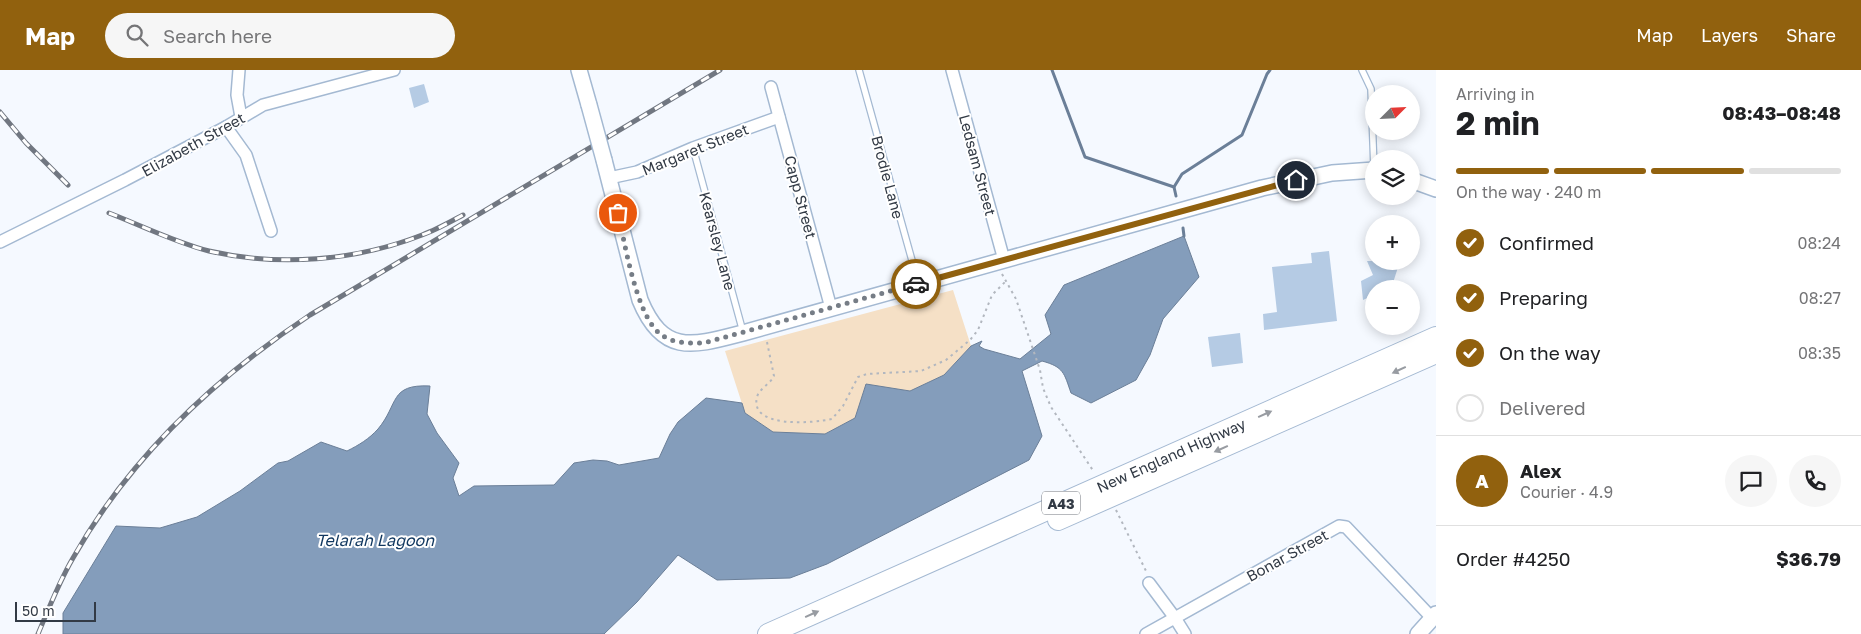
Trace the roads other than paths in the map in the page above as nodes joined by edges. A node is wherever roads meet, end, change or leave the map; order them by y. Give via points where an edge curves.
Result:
1 (239, 70) edge
2 (394, 70) edge
3 (579, 70) edge
4 (859, 70) edge
5 (952, 70) edge
6 (1362, 70) edge
7 (771, 87) dead end
8 (241, 117) junction
9 (779, 117) junction
10 (226, 127) junction
11 (693, 148) junction
12 (1373, 150) edge
13 (1365, 171) edge
14 (609, 178) junction
15 (1420, 184) edge
16 (1433, 189) edge
17 (271, 231) dead end
18 (0, 242) edge
19 (1002, 265) junction
20 (918, 284) junction
21 (831, 308) junction
22 (1436, 323) edge
23 (743, 333) junction
24 (1436, 337) edge
25 (1436, 353) edge
26 (1356, 374) junction
27 (1149, 583) road end
28 (1434, 616) edge
29 (1175, 618) junction
30 (768, 634) edge
31 (802, 634) edge
32 (1146, 634) edge
33 (1184, 634) edge
34 (1418, 634) edge

1 - 8 street via 237,95
2 - 8 street, Elizabeth Street via 264,105
3 - 14 street, bridge
4 - 20 lane, Brodie Lane
5 - 19 street, Ledsam Street
6 - 12 lane via 1371,89
7 - 9 street, Capp Street
8 - 10 street, Elizabeth Street
9 - 11 street, Margaret Street
9 - 21 street, Capp Street
10 - 17 street via 246,155
10 - 18 street, Elizabeth Street
11 - 14 street, Margaret Street via 637,172
11 - 23 lane, Kearsley Lane
13 - 19 street via 1332,173 1262,188
14 - 23 street via 640,300 659,332 677,342 704,343
15 - 16 street
19 - 20 street
20 - 21 street
21 - 23 street
22 - 26 highway via 1388,350
24 - 26 highway, New England Highway / A43
25 -> 31 highway, New England Highway / A43
30 -> 26 highway, New England Highway / A43
27 - 29 street
28 - 29 street, Bonar Street via 1346,527 1339,526
28 - 34 street
29 - 32 street, Bonar Street
29 - 33 street

